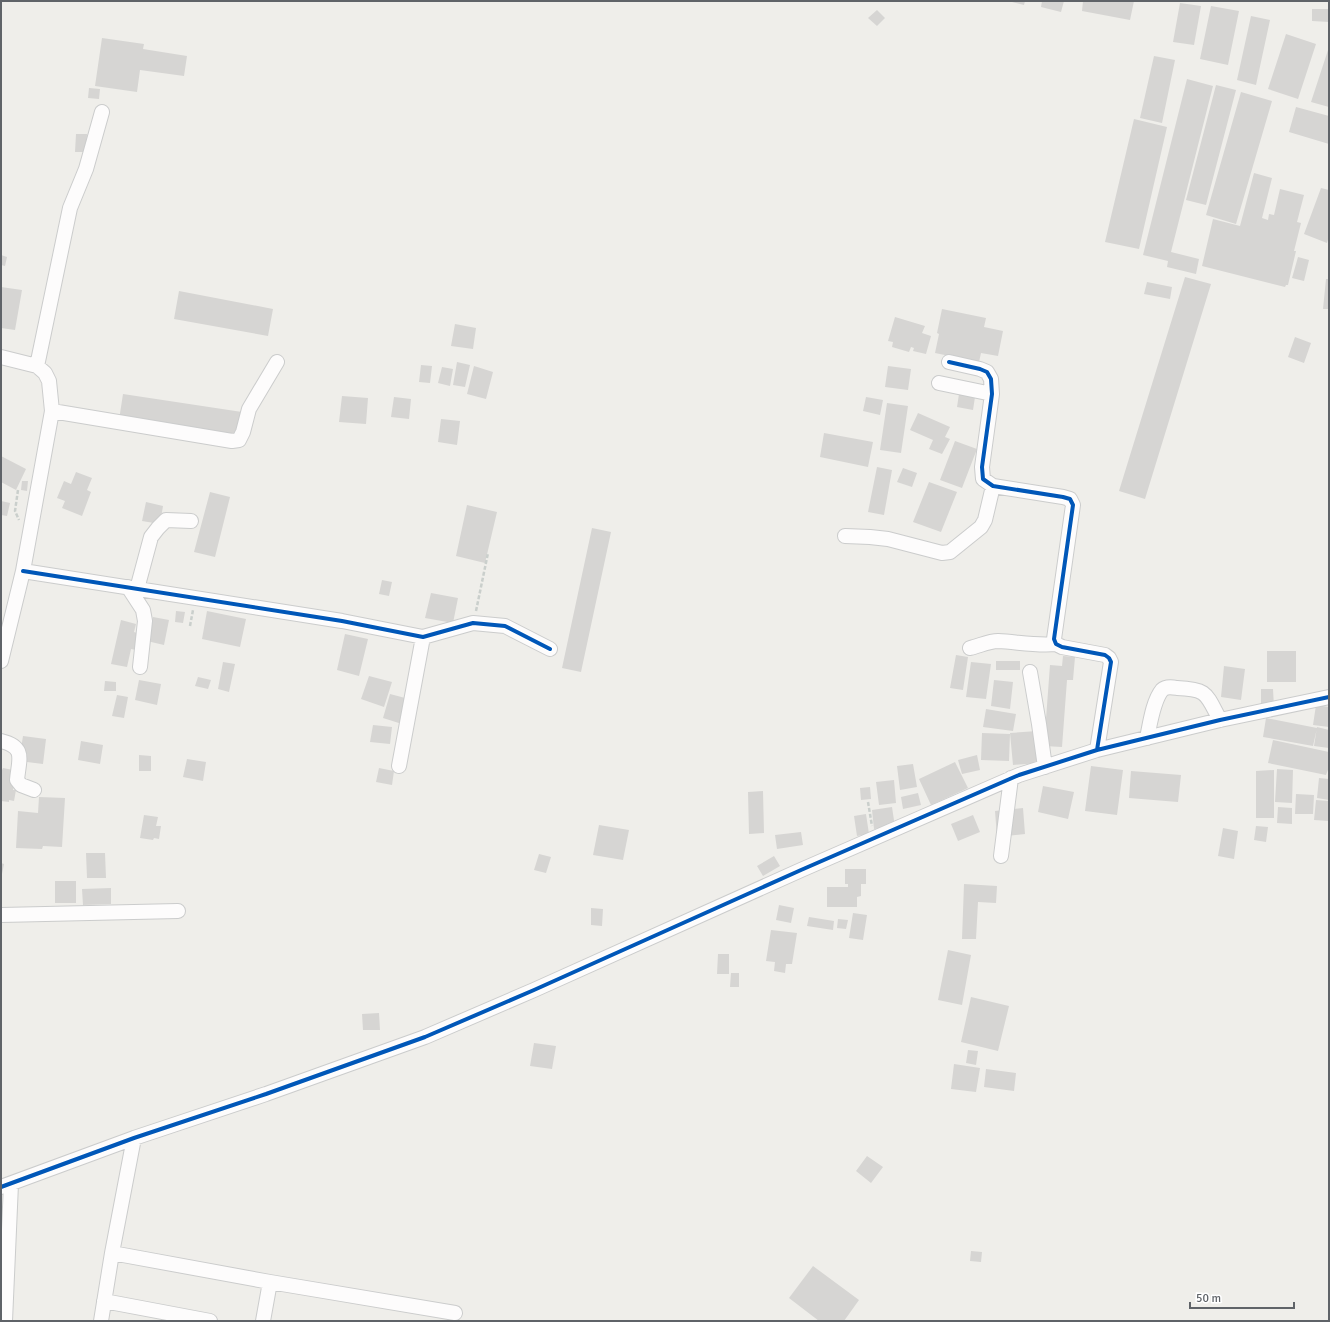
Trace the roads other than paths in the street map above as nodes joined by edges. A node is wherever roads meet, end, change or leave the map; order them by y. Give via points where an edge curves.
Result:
1 (102, 112) dead end
2 (1, 357) edge
3 (277, 362) dead end
4 (949, 362) dead end
5 (37, 366) junction
6 (939, 383) dead end
7 (992, 394) junction
8 (52, 410) junction
9 (993, 486) junction
10 (191, 521) dead end
11 (845, 536) dead end
12 (23, 571) junction
13 (132, 588) junction
14 (423, 636) junction
15 (4, 639) edge
16 (1056, 644) junction
17 (970, 648) dead end
18 (550, 649) dead end
19 (1, 660) edge
20 (140, 667) dead end
21 (1030, 672) dead end
22 (1329, 697) edge
23 (1220, 720) junction
24 (1147, 738) junction
25 (1, 741) edge
26 (1097, 750) junction
27 (399, 766) dead end
28 (1045, 767) junction
29 (1012, 778) junction
30 (34, 790) dead end
31 (1001, 856) dead end
32 (178, 911) dead end
33 (1, 915) edge
34 (134, 1138) junction
35 (6, 1185) edge
36 (112, 1253) junction
37 (270, 1282) junction
38 (104, 1301) junction
39 (455, 1313) dead end
40 (5, 1321) edge
41 (101, 1321) edge
42 (210, 1321) edge
43 (263, 1321) edge

1 - 5 street via 86,169 70,208
2 - 5 street
3 - 8 street via 249,409 239,440 232,441
4 - 7 street via 987,372 991,379
5 - 8 street via 50,381
6 - 7 street
7 - 9 street via 982,467 983,479
8 - 12 street
9 - 11 street via 981,527 950,552 942,553 888,539
9 - 16 street via 1063,497 1070,499 1073,505 1054,639
10 - 13 street via 166,520 158,528 151,537
12 - 13 street
12 - 15 street
13 - 14 street
13 - 20 street via 145,620
14 - 18 street via 473,623 505,626
14 - 27 street
15 - 19 street
16 - 17 street via 1033,645 998,641
16 - 26 street via 1105,655 1112,662
21 - 28 street
22 - 23 street
23 - 24 street
23 - 24 street via 1202,691 1167,687 1158,698
24 - 26 street
25 - 30 street via 15,746 20,753 17,780 21,785
26 - 28 street
28 - 29 street
29 - 31 street
29 - 34 street via 425,1037
32 - 33 street
34 - 35 street
34 - 36 street
35 - 40 street
36 - 37 street
36 - 38 street
37 - 39 street
37 - 43 street
38 - 41 street
38 - 42 street

